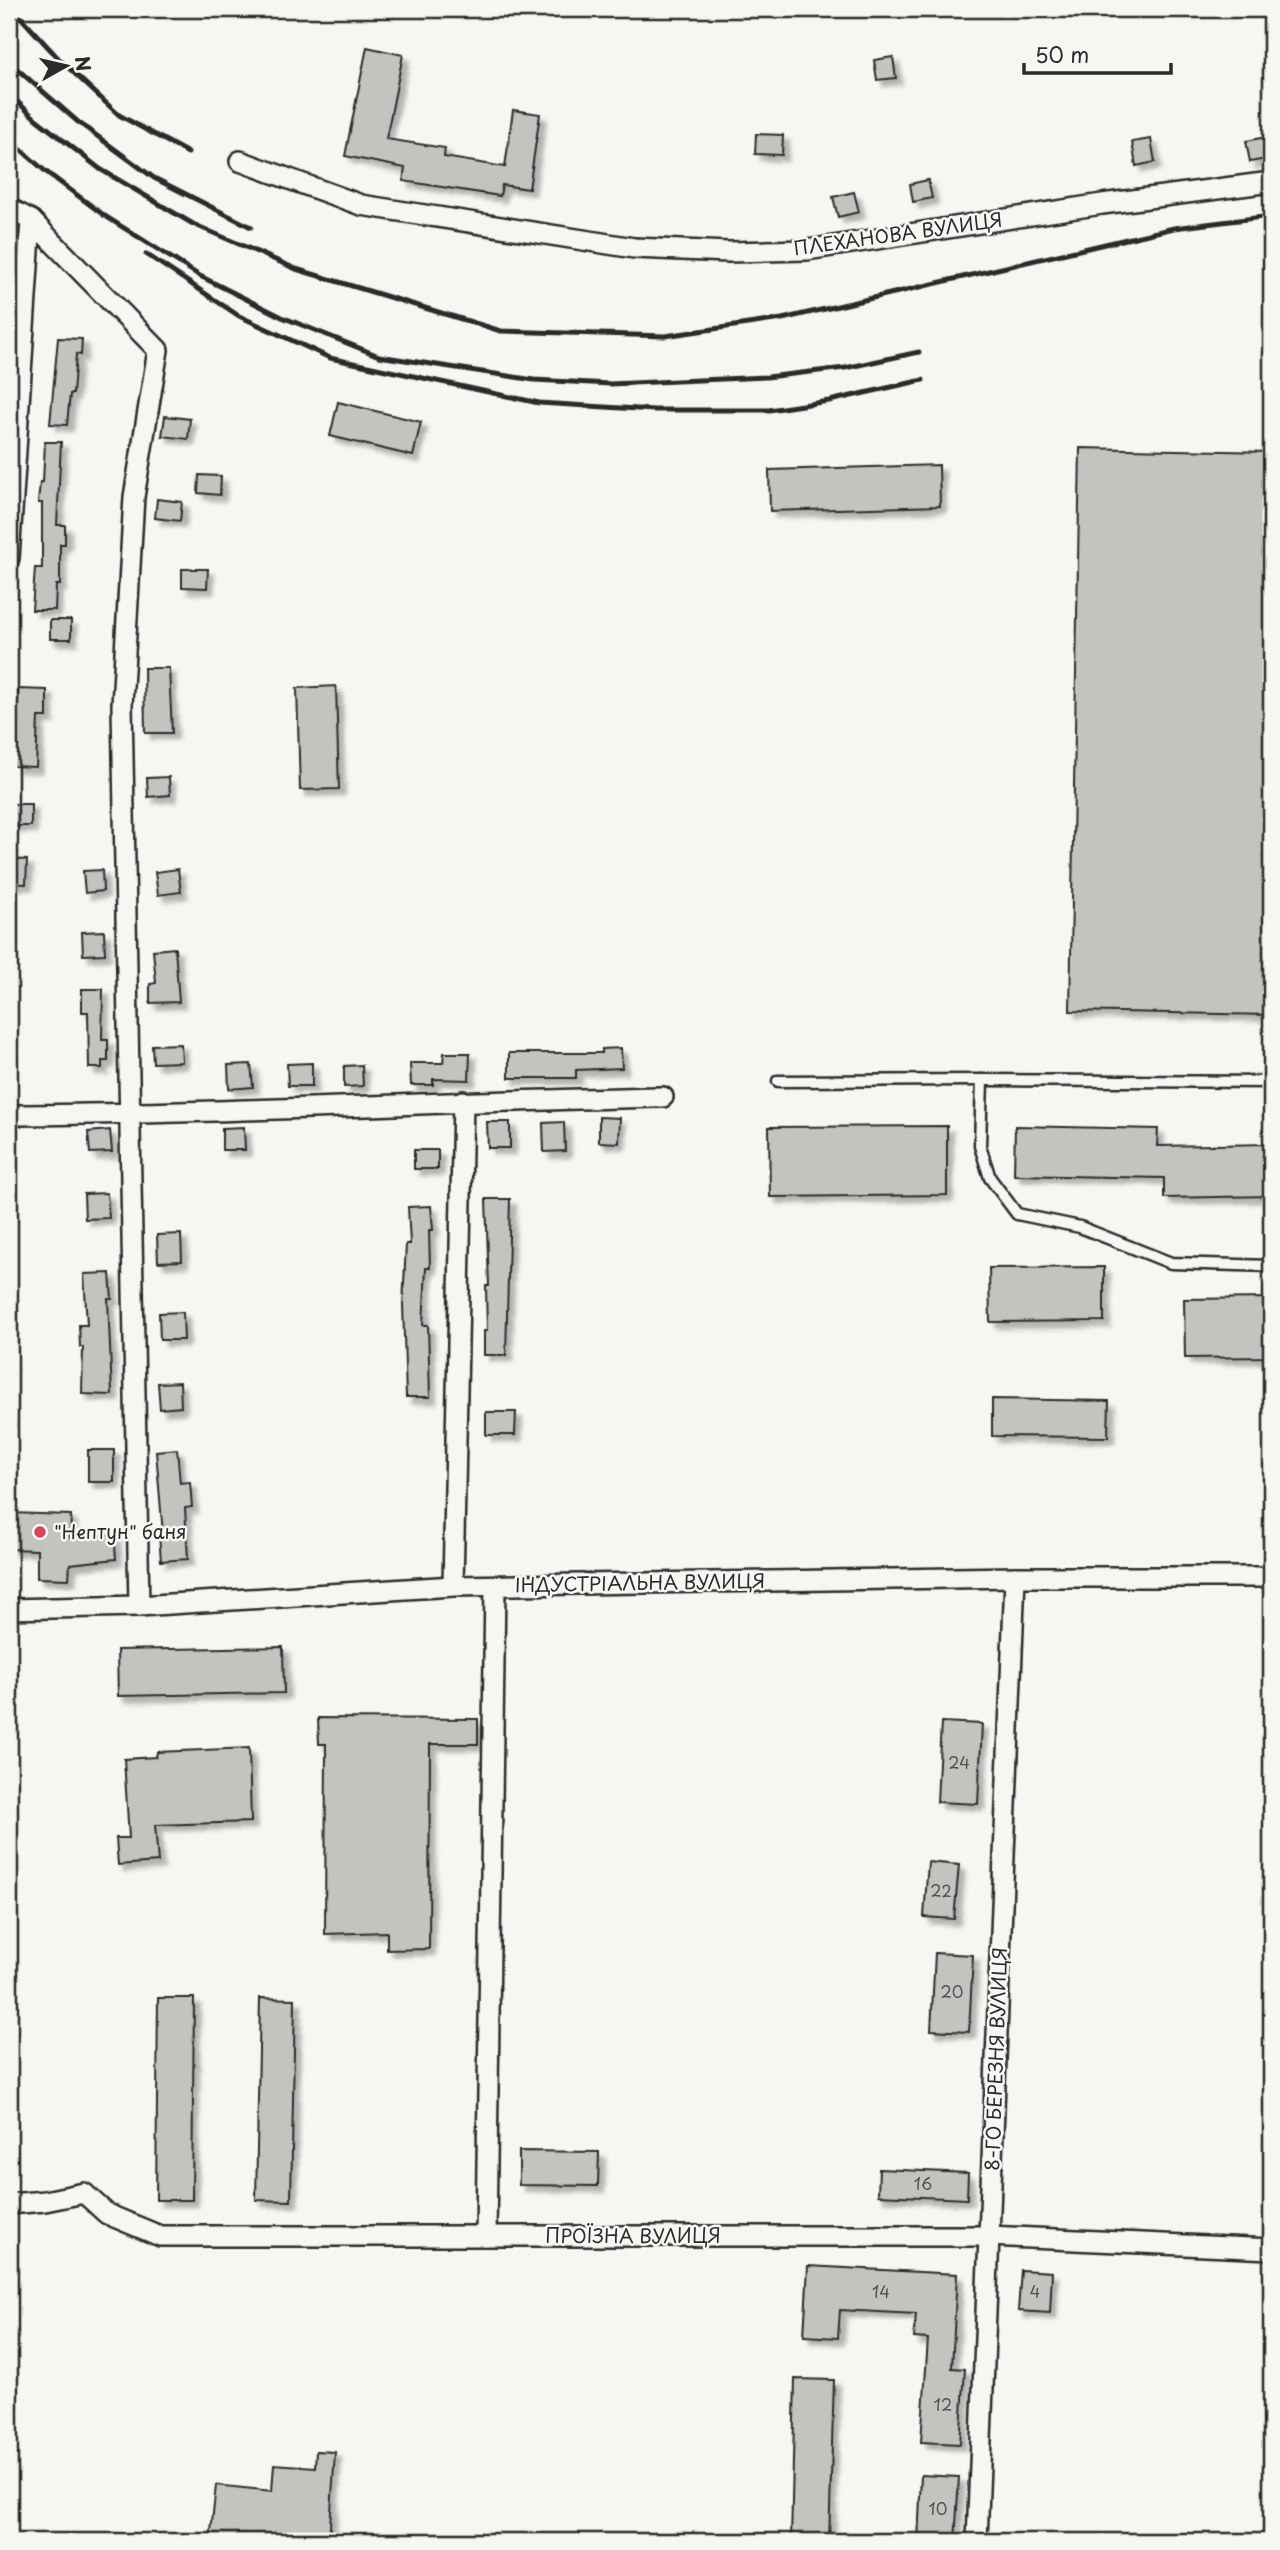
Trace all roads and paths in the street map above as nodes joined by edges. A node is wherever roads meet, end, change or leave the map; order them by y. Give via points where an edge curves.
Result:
1 (240, 161) dead end
2 (1271, 182) edge
3 (9, 208) edge
4 (31, 220) junction
5 (9, 558) edge
6 (982, 1080) junction
7 (778, 1081) dead end
8 (1271, 1082) edge
9 (663, 1097) dead end
10 (463, 1101) junction
11 (130, 1114) junction
12 (9, 1115) edge
13 (1271, 1266) edge
14 (1015, 1577) junction
15 (1271, 1577) edge
16 (453, 1586) junction
17 (495, 1586) junction
18 (139, 1605) junction
19 (9, 1609) edge
20 (9, 2204) edge
21 (486, 2236) junction
22 (989, 2236) junction
23 (1271, 2249) edge
24 (976, 2541) edge

1 - 2 street, ПЛЕХАНОВА ВУЛИЦЯ via 362,205 634,248 729,252 807,250
3 - 4 street
4 - 5 street
4 - 11 street via 158,350 134,497 122,705
6 - 7 lane
6 - 8 lane
6 - 13 lane via 980,1146 990,1178 1017,1214 1080,1227 1171,1263
9 - 10 street
10 - 11 street
10 - 16 street
11 - 12 street
11 - 18 street
14 - 15 street, ІНДУСТРІАЛЬНА ВУЛИЦЯ
14 - 17 street, ІНДУСТРІАЛЬНА ВУЛИЦЯ
14 - 22 street, 8-ГО БЕРЕЗНЯ ВУЛИЦЯ
16 - 17 street, ІНДУСТРІАЛЬНА ВУЛИЦЯ
16 - 18 street, ІНДУСТРІАЛЬНА ВУЛИЦЯ
17 - 21 street
18 - 19 street, ІНДУСТРІАЛЬНА ВУЛИЦЯ
20 - 21 street, ПРОЇЗНА ВУЛИЦЯ via 84,2193 107,2214 160,2236
21 - 22 street, ПРОЇЗНА ВУЛИЦЯ
22 - 23 street, ПРОЇЗНА ВУЛИЦЯ
22 - 24 street, 8-ГО БЕРЕЗНЯ ВУЛИЦЯ

